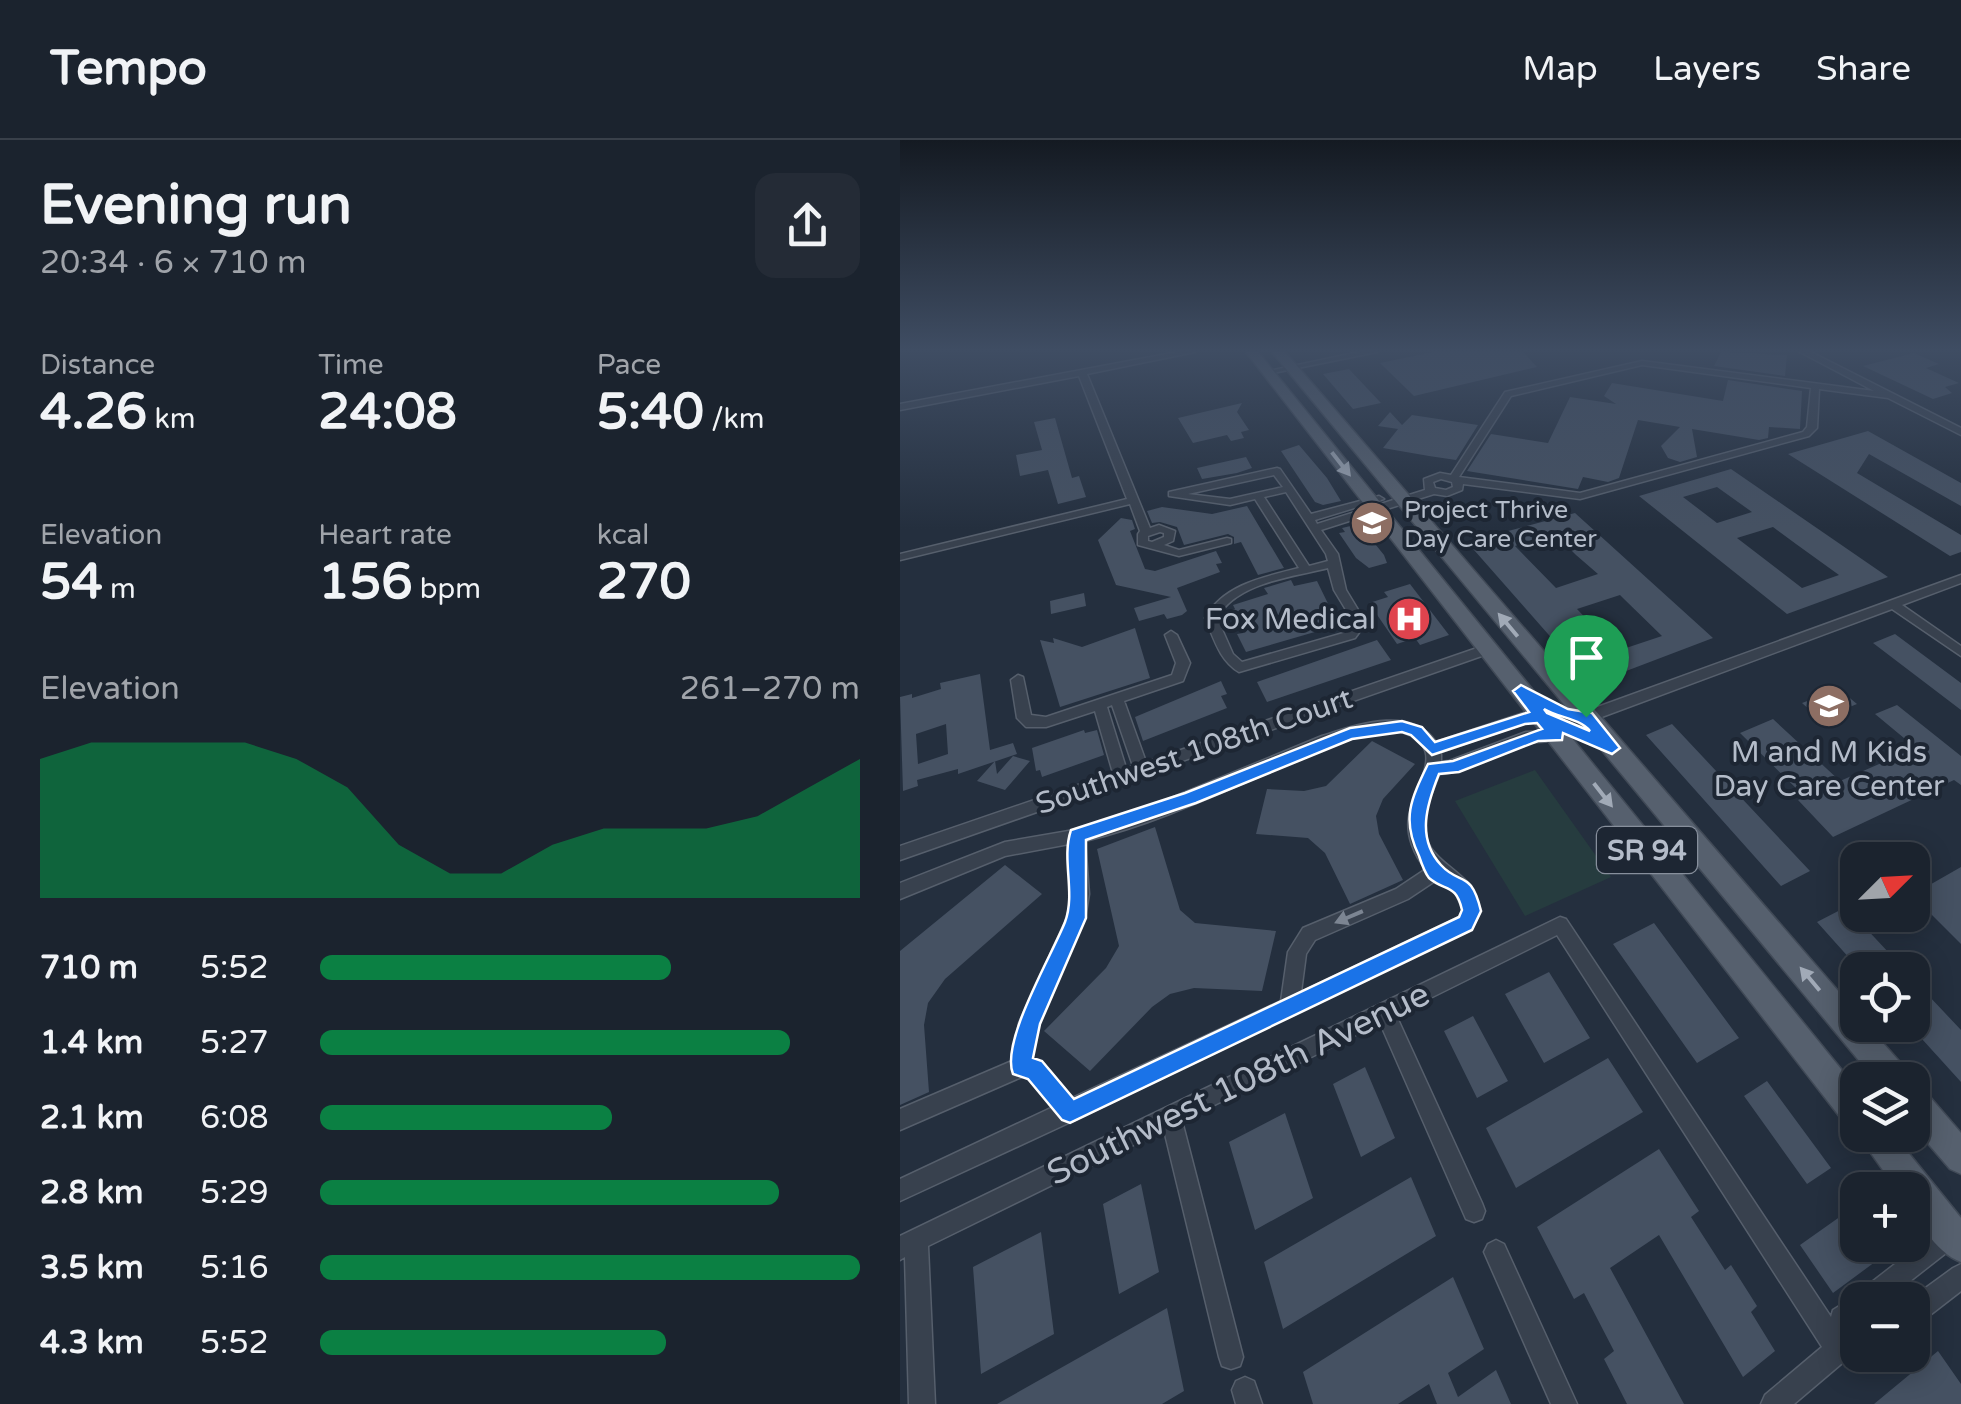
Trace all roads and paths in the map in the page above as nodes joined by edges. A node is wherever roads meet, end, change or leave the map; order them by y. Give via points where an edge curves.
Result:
1 (1098, 411) edge
2 (1299, 411) edge
3 (1327, 411) edge
4 (1496, 411) edge
5 (1813, 411) edge
6 (1920, 411) edge
7 (1961, 422) edge
8 (1949, 426) junction
9 (1961, 432) edge
10 (1456, 479) junction
11 (1217, 485) junction
12 (1288, 488) junction
13 (1258, 496) junction
14 (1400, 497) junction
15 (1134, 500) junction
16 (1211, 500) junction
17 (1374, 506) junction
18 (1311, 523) junction
19 (1146, 532) junction
20 (1227, 540) dead end
21 (1156, 545) junction
22 (900, 557) edge
23 (1334, 563) junction
24 (1307, 571) junction
25 (1961, 579) edge
26 (1894, 604) junction
27 (1171, 635) dead end
28 (1488, 648) junction
29 (1961, 652) edge
30 (1018, 680) dead end
31 (1521, 691) junction
32 (1117, 700) junction
33 (1100, 706) junction
34 (1586, 717) junction
35 (1549, 726) junction
36 (1476, 736) junction
37 (1131, 741) junction
38 (1114, 747) junction
39 (1612, 748) junction
40 (1486, 754) junction
41 (1433, 758) junction
42 (1141, 770) junction
43 (1122, 776) junction
44 (1077, 836) junction
45 (900, 853) edge
46 (1435, 872) junction
47 (900, 891) edge
48 (1290, 1008) junction
49 (1385, 1011) junction
50 (1880, 1062) edge
51 (1021, 1066) junction
52 (1840, 1092) edge
53 (1070, 1112) junction
54 (1171, 1116) junction
55 (900, 1120) edge
56 (1930, 1121) edge
57 (1888, 1152) edge
58 (1961, 1158) edge
59 (900, 1190) edge
60 (1474, 1211) dead end
61 (1957, 1239) edge
62 (908, 1244) edge
63 (1496, 1252) dead end
64 (1961, 1276) edge
65 (1897, 1282) edge
66 (1930, 1299) edge
67 (1840, 1338) edge
68 (1840, 1356) edge
69 (1231, 1357) dead end
70 (922, 1404) edge
71 (1564, 1404) edge
72 (1774, 1404) edge

1 - 15 street
2 -> 17 main road, SR 94
3 - 14 main road, SR 94
4 - 10 street
5 - 10 street via 1806,434 1606,490 1570,496
6 - 8 street
7 - 8 street
8 - 9 street
10 - 14 street via 1435,477 1430,489
11 - 12 street via 1276,471
11 - 16 street
11 - 16 street via 1173,494
12 - 13 street
12 - 18 street
13 - 16 street
13 - 24 street
14 - 17 street
34 -> 14 main road, SR 94
15 - 19 street
15 - 22 street
17 - 18 street
17 - 28 main road, SR 94
18 - 23 street
19 - 21 street via 1142,542
19 - 21 street via 1170,532
20 - 21 street via 1179,553
23 - 24 street
23 - 24 street via 1359,629 1239,667 1211,618 1215,607 1234,592
25 - 26 street
26 - 29 street
26 - 34 street
27 - 32 street via 1183,673
28 - 31 main road, SR 94
28 - 42 street, Southwest 108th Court
30 - 33 street via 1022,714 1031,723
31 - 34 main road via 1564,714
31 - 35 main road, SR 94
32 - 33 street
32 - 37 street
33 - 38 street
34 - 39 main road, SR 94
35 - 36 street via 1524,718
35 - 39 main road
35 - 40 street
35 -> 52 main road, SR 94
36 - 40 street
36 - 41 street
37 - 38 street
37 - 42 street
38 - 43 street
50 -> 39 main road, SR 94
40 - 41 street via 1454,768
41 - 44 street via 1425,738 1410,728 1372,728
41 - 46 street via 1415,821
42 - 43 street, Southwest 108th Court
43 - 45 street, Southwest 108th Court
44 - 47 street via 1006,850
44 - 51 street via 1076,918 1030,1024
46 -> 48 street via 1402,894 1308,934 1297,952
46 - 48 street via 1468,896 1472,911 1465,924
48 - 53 street
49 - 54 street, Southwest 108th Avenue
49 - 60 street
49 - 67 street, Southwest 108th Avenue via 1560,925
51 - 53 street via 1034,1069
51 - 55 street
53 - 59 street
54 - 62 street, Southwest 108th Avenue
54 - 69 street
56 - 58 main road
57 - 61 main road
61 - 65 street
62 - 70 street
63 - 71 street
64 - 66 street
68 - 72 street

